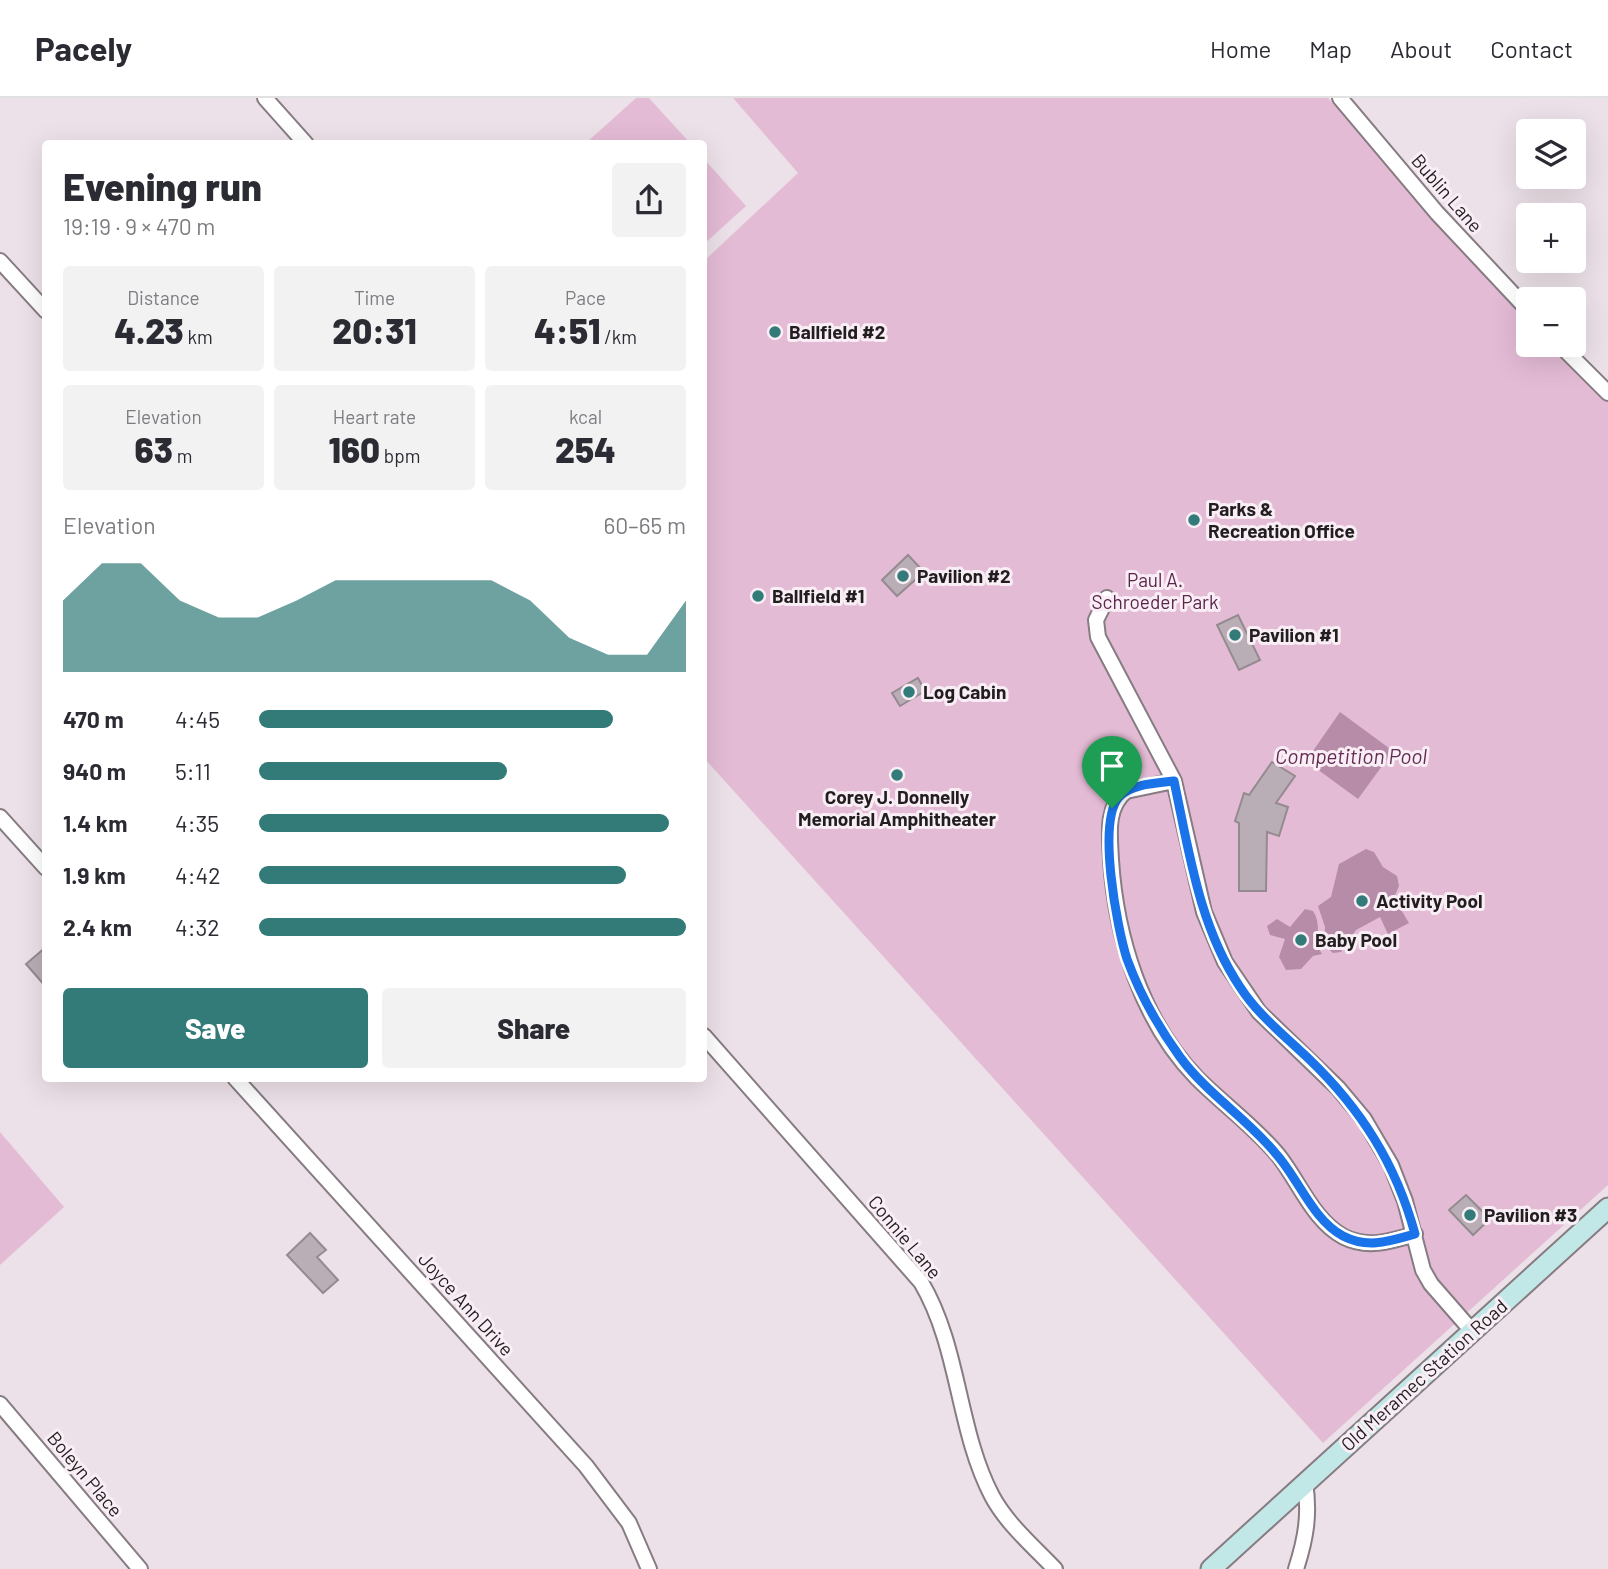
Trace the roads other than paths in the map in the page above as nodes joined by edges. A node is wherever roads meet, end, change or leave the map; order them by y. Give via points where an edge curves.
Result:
1 (265, 98) edge
2 (1340, 98) edge
3 (302, 140) edge
4 (0, 261) edge
5 (1516, 297) edge
6 (42, 307) edge
7 (1572, 357) edge
8 (1608, 393) edge
9 (1107, 598) dead end
10 (1174, 781) junction
11 (0, 817) edge
12 (42, 864) edge
13 (707, 1039) edge
14 (240, 1082) edge
15 (1608, 1208) edge
16 (1415, 1234) junction
17 (1472, 1331) junction
18 (0, 1405) edge
19 (1306, 1482) junction
20 (140, 1569) edge
21 (649, 1569) edge
22 (1055, 1569) edge
23 (1211, 1569) edge
24 (1296, 1569) edge

1 - 3 street
2 - 5 street, Bublin Lane
4 - 6 street
7 - 8 street
9 - 10 street via 1096,620 1098,638
10 - 16 street via 1204,912 1225,962 1259,1012 1364,1119 1391,1165
10 - 16 street via 1126,791 1112,808 1112,868 1122,937 1146,1000 1181,1059 1275,1152 1326,1223 1361,1243 1383,1244
11 - 12 street
13 - 22 street, Connie Lane via 921,1282 943,1324 987,1485 1006,1519
14 - 21 street, Joyce Ann Drive via 586,1466 629,1523
15 - 17 street, Old Meramec Station Road
16 - 17 street via 1431,1284
17 - 19 street, Old Meramec Station Road
18 - 20 street, Boleyn Place
19 - 23 street, Old Meramec Station Road
19 - 24 street via 1307,1534

